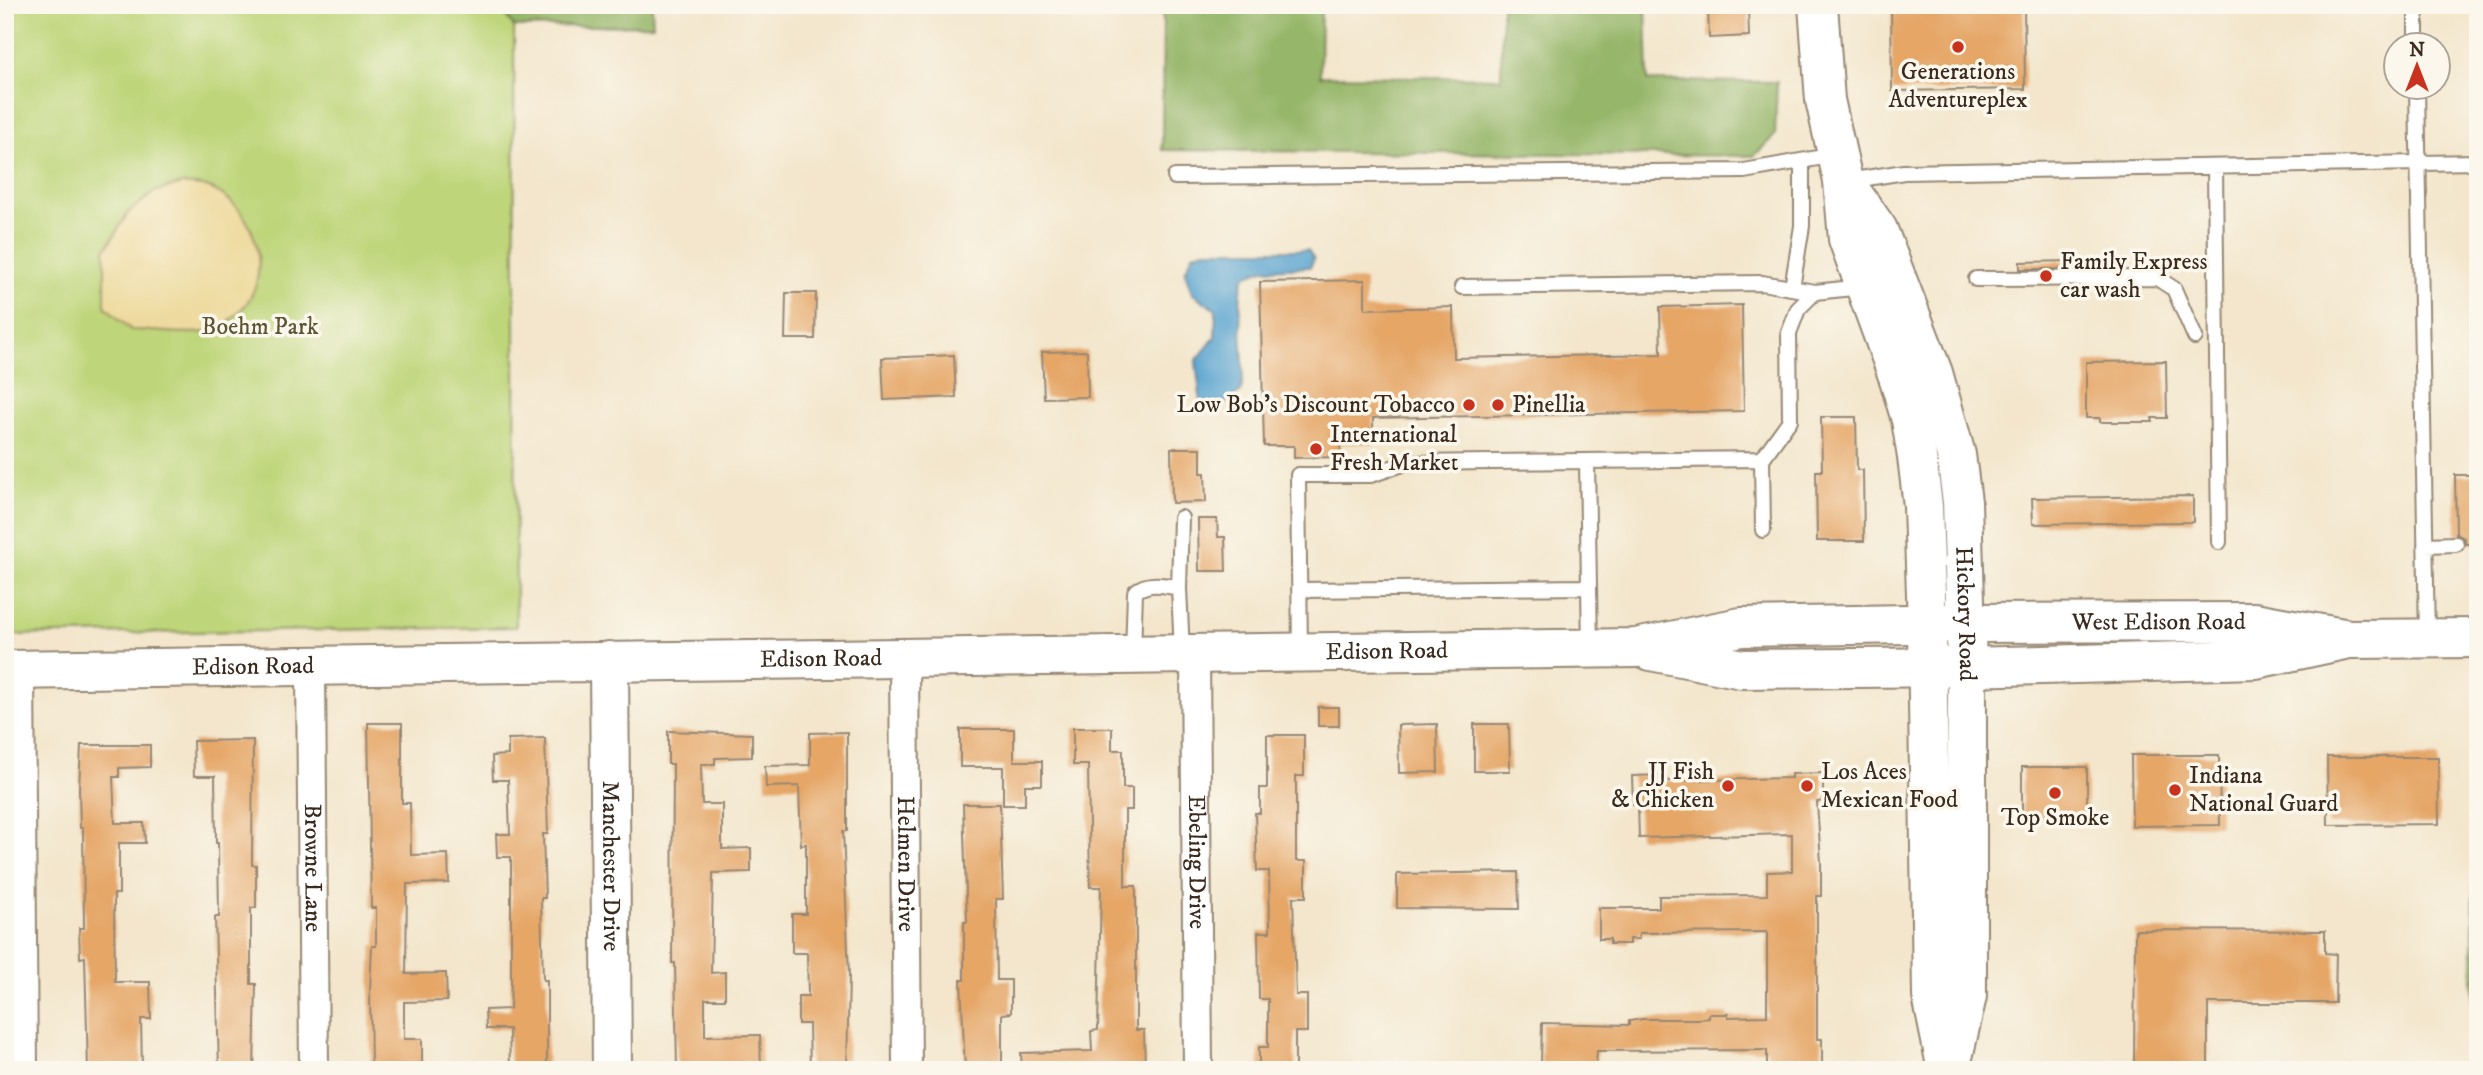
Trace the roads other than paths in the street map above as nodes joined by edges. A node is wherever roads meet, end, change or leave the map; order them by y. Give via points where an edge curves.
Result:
1 (1818, 5) edge
2 (2416, 5) edge
3 (2416, 32) edge
4 (2417, 102) edge
5 (2478, 162) edge
6 (2418, 163) junction
7 (1827, 166) junction
8 (2215, 167) junction
9 (1175, 177) dead end
10 (1976, 279) dead end
11 (1462, 287) dead end
12 (1863, 287) junction
13 (1792, 288) junction
14 (1815, 292) junction
15 (2195, 337) dead end
16 (1762, 459) junction
17 (1587, 461) junction
18 (1181, 518) dead end
19 (1763, 530) dead end
20 (2219, 541) dead end
21 (2456, 544) dead end
22 (2425, 545) junction
23 (1589, 587) junction
24 (1180, 589) junction
25 (1299, 590) junction
26 (1965, 623) junction
27 (1927, 624) junction
28 (2427, 638) junction
29 (2478, 638) edge
30 (2349, 639) junction
31 (1636, 648) junction
32 (1590, 649) junction
33 (1300, 652) junction
34 (1188, 654) junction
35 (1133, 655) junction
36 (904, 658) junction
37 (609, 661) junction
38 (311, 667) junction
39 (1927, 667) junction
40 (1967, 667) junction
41 (13, 670) edge
42 (23, 1070) edge
43 (314, 1070) edge
44 (612, 1070) edge
45 (907, 1070) edge
46 (1198, 1070) edge
47 (1949, 1070) edge

1 - 7 main road, Hickory Road
2 - 3 lane
4 - 6 lane
5 - 6 lane
6 - 8 lane
6 - 22 lane
7 - 8 lane via 1905,172
7 - 9 lane via 1744,171
7 - 12 main road, Hickory Road
7 - 13 lane via 1801,226
7 - 26 main road, Hickory Road via 1878,230 1947,414 1962,502
8 - 20 lane
10 - 15 lane via 2157,278 2174,289
11 - 13 lane via 1762,283
12 - 14 lane
12 - 27 main road, Hickory Road via 1911,420 1923,506
13 - 14 lane
14 - 16 lane via 1798,309 1789,333 1789,425
16 - 17 lane
16 - 19 lane
17 - 23 lane
17 - 25 lane via 1406,463 1371,475 1298,475
18 - 24 lane
21 - 22 lane
22 - 28 lane
23 - 25 lane
23 - 32 lane
24 - 34 lane
24 - 35 lane via 1164,584 1141,586 1135,592
25 - 33 lane
26 - 27 main road, Edison Road
26 - 30 main road, West Edison Road via 2254,622
26 - 40 main road, Hickory Road
27 - 31 main road, Edison Road via 1741,627
27 - 39 main road, Hickory Road
28 - 29 main road, West Edison Road
28 - 30 main road, West Edison Road
30 - 40 main road, West Edison Road via 2256,659
31 - 32 main road, Edison Road
31 - 39 main road, Edison Road via 1742,669
32 - 33 main road, Edison Road
33 - 34 main road, Edison Road
34 - 35 main road, Edison Road
34 - 46 street, Ebeling Drive
35 - 36 main road, Edison Road
36 - 37 main road, Edison Road
36 - 45 street, Helmen Drive
37 - 38 main road, Edison Road
37 - 44 main road, Manchester Drive
38 - 41 main road, Edison Road
38 - 43 street, Browne Lane
39 - 40 main road, Edison Road
39 - 47 main road, Hickory Road via 1932,996
40 - 47 main road, Hickory Road via 1967,996
41 - 42 street

